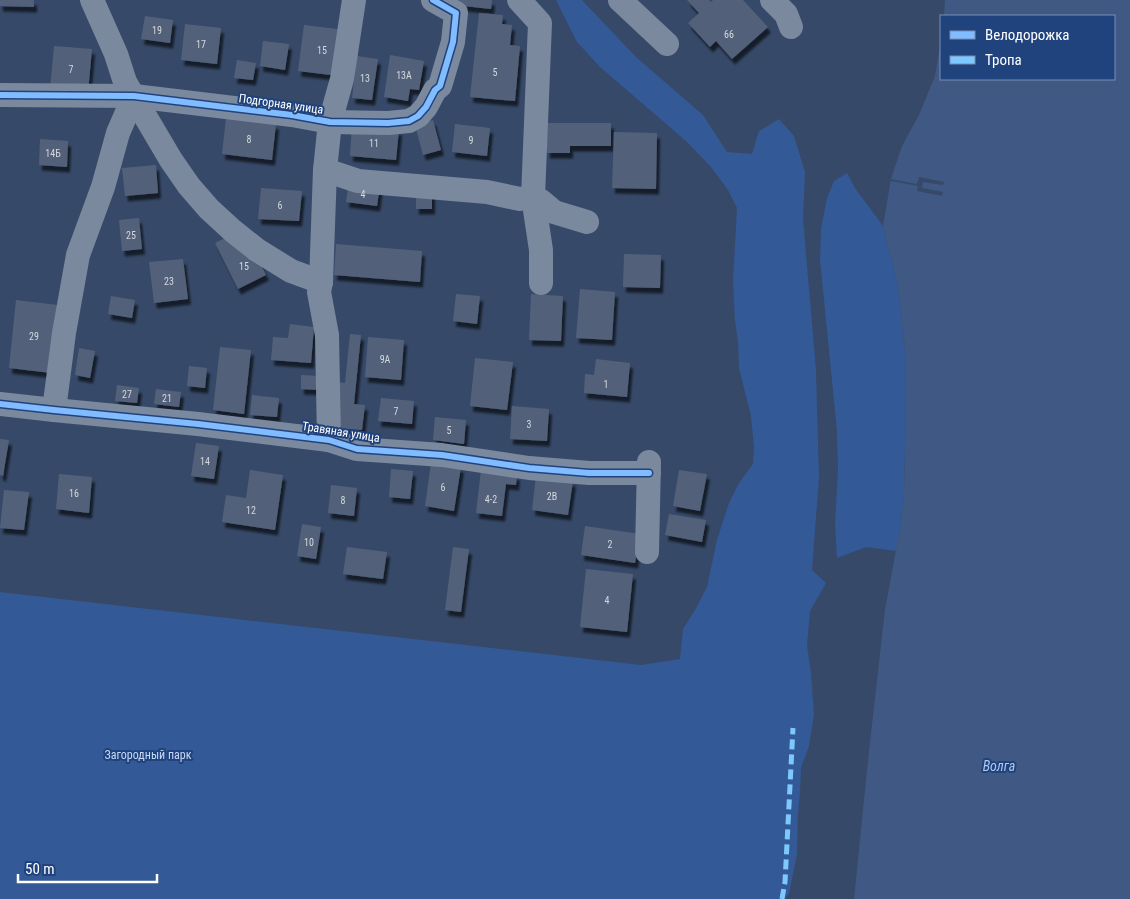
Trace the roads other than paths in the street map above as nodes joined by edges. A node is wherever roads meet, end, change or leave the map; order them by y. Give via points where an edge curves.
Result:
1 (92, 0) edge
2 (354, 0) edge
3 (433, 0) edge
4 (519, 0) edge
5 (620, 0) edge
6 (772, 0) edge
7 (791, 27) dead end
8 (667, 44) dead end
9 (0, 95) edge
10 (134, 96) junction
11 (330, 122) junction
12 (325, 170) junction
13 (533, 197) junction
14 (587, 222) dead end
15 (321, 282) junction
16 (541, 283) dead end
17 (0, 404) edge
18 (54, 410) junction
19 (329, 440) junction
20 (647, 552) dead end

1 - 10 street via 125,82
2 - 11 street via 342,79
3 - 11 street, Подгорная улица via 456,12 453,42 440,86 426,107 409,121
4 - 13 street via 540,23
5 - 8 street
6 - 7 street via 786,14
9 - 10 street, Подгорная улица
10 - 11 street, Подгорная улица
10 - 15 street via 189,186 239,238 291,271
10 - 18 street via 118,133 103,187 78,255
11 - 12 street
12 - 13 street via 358,181 487,192 520,199
12 - 15 street
13 - 14 street via 554,212
13 - 16 street via 541,250
15 - 19 street via 319,292 327,335
17 - 18 street, Травяная улица
18 - 19 street, Травяная улица
19 - 20 street, Травяная улица via 357,449 442,455 529,468 589,473 649,467

